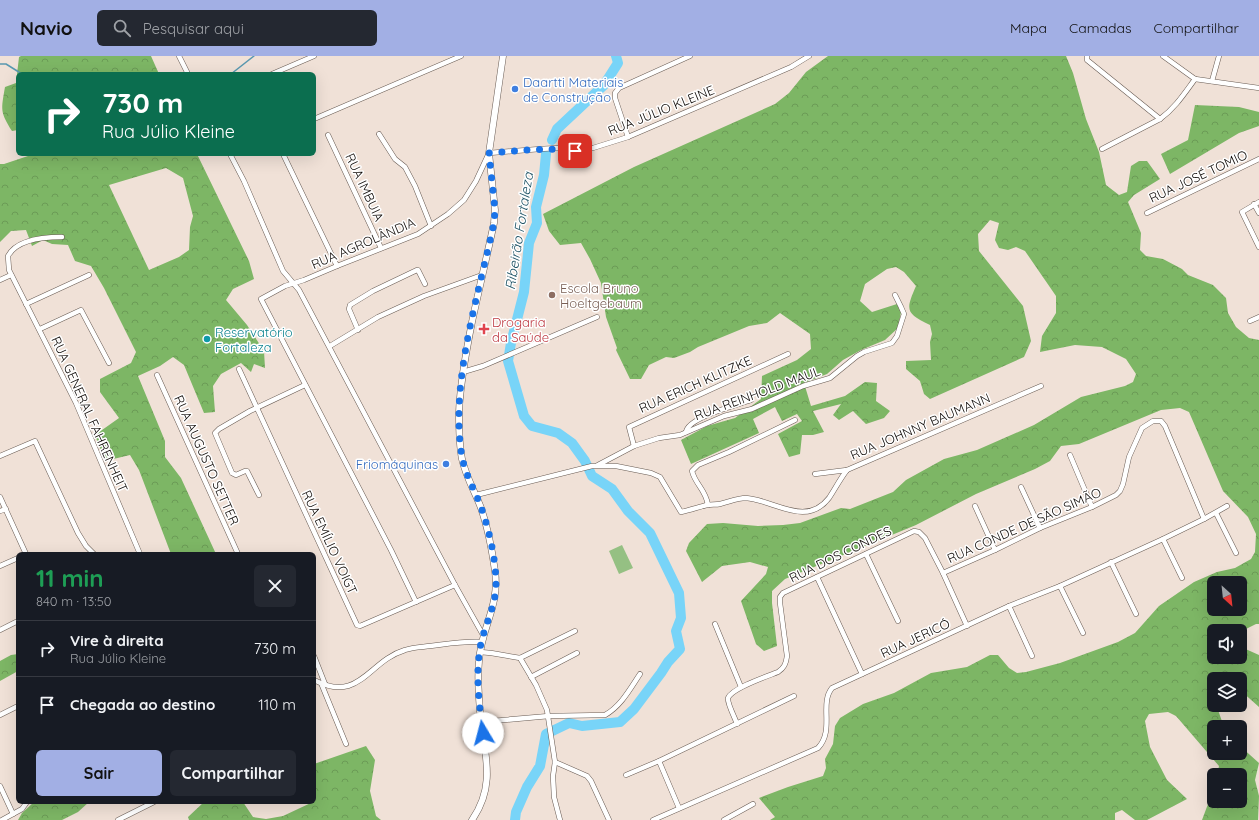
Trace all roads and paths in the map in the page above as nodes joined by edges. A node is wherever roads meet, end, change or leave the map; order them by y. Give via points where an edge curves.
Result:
1 (179, 56) edge
2 (314, 56) edge
3 (461, 56) edge
4 (503, 56) edge
5 (690, 56) edge
6 (809, 56) edge
7 (1163, 56) edge
8 (1219, 56) edge
9 (1087, 58) edge
10 (187, 72) edge
11 (277, 72) edge
12 (1194, 79) junction
13 (1212, 81) junction
14 (1259, 88) edge
15 (316, 118) edge
16 (1160, 119) junction
17 (379, 134) dead end
18 (328, 135) dead end
19 (628, 137) junction
20 (1102, 149) dead end
21 (489, 153) junction
22 (231, 156) edge
23 (284, 156) edge
24 (1259, 160) edge
25 (1257, 203) edge
26 (1147, 213) dead end
27 (1259, 213) edge
28 (431, 226) junction
29 (62, 237) dead end
30 (381, 248) junction
31 (1259, 248) edge
32 (337, 266) junction
33 (11, 275) junction
34 (89, 275) dead end
35 (482, 275) junction
36 (0, 280) edge
37 (293, 283) junction
38 (425, 284) dead end
39 (895, 295) dead end
40 (26, 304) junction
41 (597, 317) dead end
42 (1259, 317) edge
43 (1250, 321) dead end
44 (40, 329) junction
45 (358, 330) junction
46 (330, 346) junction
47 (788, 354) dead end
48 (109, 362) dead end
49 (239, 370) dead end
50 (463, 372) junction
51 (157, 375) dead end
52 (305, 385) junction
53 (1042, 386) dead end
54 (751, 400) dead end
55 (256, 408) junction
56 (795, 420) dead end
57 (686, 432) junction
58 (634, 446) junction
59 (0, 456) edge
60 (1070, 456) dead end
61 (598, 466) junction
62 (846, 470) junction
63 (815, 474) dead end
64 (1021, 487) dead end
65 (259, 495) dead end
66 (476, 495) junction
67 (0, 497) edge
68 (708, 505) junction
69 (975, 506) dead end
70 (1227, 506) dead end
71 (1092, 507) junction
72 (6, 509) junction
73 (0, 511) edge
74 (1216, 513) junction
75 (1204, 519) junction
76 (1040, 528) junction
77 (1164, 538) junction
78 (996, 550) junction
79 (25, 552) edge
80 (92, 552) edge
81 (139, 552) edge
82 (237, 552) edge
83 (1236, 553) dead end
84 (866, 554) junction
85 (16, 559) edge
86 (1111, 562) junction
87 (0, 566) edge
88 (943, 573) junction
89 (817, 577) junction
90 (1182, 578) dead end
91 (455, 585) junction
92 (1060, 586) junction
93 (416, 602) junction
94 (1009, 606) junction
95 (1136, 614) dead end
96 (898, 621) dead end
97 (16, 622) edge
98 (715, 624) dead end
99 (967, 626) junction
100 (0, 630) edge
101 (576, 631) dead end
102 (1083, 633) dead end
103 (482, 639) junction
104 (480, 652) junction
105 (578, 653) dead end
106 (1032, 656) dead end
107 (520, 658) junction
108 (316, 662) edge
109 (640, 674) dead end
110 (862, 674) junction
111 (531, 677) junction
112 (316, 681) edge
113 (323, 684) junction
114 (741, 687) junction
115 (794, 696) dead end
116 (16, 707) edge
117 (0, 715) edge
118 (549, 716) junction
119 (481, 722) junction
120 (737, 724) junction
121 (346, 744) dead end
122 (659, 761) junction
123 (555, 762) junction
124 (626, 775) dead end
125 (0, 786) edge
126 (26, 804) edge
127 (150, 804) edge
128 (753, 804) dead end
129 (679, 808) junction
130 (13, 814) junction
131 (2, 820) edge
132 (118, 820) edge
133 (472, 820) edge
134 (560, 820) edge
135 (609, 820) edge
136 (653, 820) edge
137 (724, 820) edge

1 - 10 street
2 - 11 street
3 - 15 street
4 - 21 main road
5 - 19 street via 619,88 615,93
6 - 19 street, RUA JÚLIO KLEINE via 791,67
7 - 12 street
8 - 13 street
9 - 16 street
12 - 13 street
12 - 16 street via 1173,108
13 - 14 street
16 - 20 street
17 - 28 street via 395,159 405,167
18 - 30 street, RUA IMBUIA
19 - 21 street, RUA JÚLIO KLEINE via 584,150 558,148
21 - 28 street, RUA AGROLÂNDIA via 480,175 464,200
21 - 35 main road via 495,210
22 - 37 street via 283,271
23 - 32 street
24 - 26 street, RUA JOSÉ TOMIO
25 - 27 street
25 - 31 street via 1242,212
28 - 30 street, RUA AGROLÂNDIA via 418,234
29 - 33 street, RUA GENERAL FAHRENHEIT via 35,240 14,248 8,256
30 - 32 street, RUA AGROLÂNDIA
32 - 37 street, RUA AGROLÂNDIA
33 - 36 street
33 - 40 street, RUA GENERAL FAHRENHEIT
34 - 40 street
35 - 45 street via 424,296
35 - 50 main road
37 - 46 street via 300,290
37 - 52 street, RUA AGROLÂNDIA via 261,299
38 - 45 street via 417,270 350,305 349,309
39 - 57 street, RUA REINHOLD MAUL via 904,314 892,343 864,352 830,378
40 - 44 street, RUA GENERAL FAHRENHEIT
41 - 50 street via 483,366
42 - 43 street
44 - 48 street via 81,310
44 - 81 street, RUA GENERAL FAHRENHEIT via 76,403
45 - 46 street
46 - 91 street
47 - 58 street, RUA ERICH KLITZKE via 629,427
49 - 55 street, RUA EMÍLIO VOIGT
50 - 66 main road via 459,412 460,449 465,471
51 - 82 street, RUA AUGUSTO SETTER
52 - 55 street
52 - 93 street via 392,550
53 - 62 street, RUA JOHNNY BAUMANN
54 - 57 street via 704,416 688,426
55 - 65 street via 215,433 232,473 236,475 247,471
55 - 93 street, RUA EMÍLIO VOIGT via 356,626
56 - 68 street via 698,465 692,471 693,476 707,496
57 - 58 street, RUA REINHOLD MAUL
58 - 61 street, RUA REINHOLD MAUL
59 - 80 street via 35,441 78,533
60 - 71 street
61 - 66 street
61 - 68 street, RUA JOHNNY BAUMANN via 616,466 655,474 666,485 681,512
62 - 63 street
62 - 68 street, RUA JOHNNY BAUMANN via 829,498 809,512 795,512 762,500 744,498
64 - 76 street
66 - 103 main road via 488,531 496,584 493,609
67 - 72 street
69 - 78 street
70 - 74 street, RUA JERICÓ
71 - 75 street, RUA CONDE DE SÃO SIMÃO via 1120,491 1142,428 1153,421 1161,421
71 - 76 street, RUA CONDE DE SÃO SIMÃO
72 - 73 street
72 - 79 street
74 - 75 street, RUA JERICÓ
74 - 83 street
75 - 77 street, RUA JERICÓ
76 - 78 street, RUA CONDE DE SÃO SIMÃO
77 - 86 street, RUA JERICÓ
77 - 90 street
78 - 88 street, RUA CONDE DE SÃO SIMÃO
84 - 88 street, RUA DOS CONDES via 914,531 919,532 925,538
84 - 89 street, RUA DOS CONDES
84 - 96 street
85 - 87 street
86 - 92 street, RUA JERICÓ
86 - 95 street
88 - 99 street, RUA DOS CONDES
89 - 110 street
89 - 114 street, RUA DOS CONDES via 783,593 780,597 787,656 783,669
91 - 93 street, RUA EMÍLIO VOIGT
91 - 103 street
92 - 94 street, RUA JERICÓ
92 - 102 street
94 - 99 street, RUA JERICÓ
94 - 106 street
97 - 100 street
98 - 114 street
99 - 110 street, RUA JERICÓ
101 - 107 street
103 - 104 main road
103 - 113 street via 406,650 390,657 345,688
104 - 107 street
104 - 119 main road via 478,684
105 - 111 street
107 - 111 street
108 - 113 street
109 - 118 street via 619,704 605,715
110 - 129 street, RUA JERICÓ via 832,688 829,692 826,736 818,748
111 - 118 street via 543,698
112 - 113 street
113 - 121 street
114 - 120 street, RUA DOS CONDES via 728,698
115 - 120 street
116 - 117 street
118 - 119 street
118 - 123 street
119 - 133 main road via 488,775 486,790
120 - 122 street
122 - 124 street
122 - 129 street
123 - 134 street via 554,797
123 - 135 street via 587,776
125 - 130 street
126 - 130 street
127 - 132 street
128 - 137 street
129 - 136 street, RUA JERICÓ
130 - 131 street

